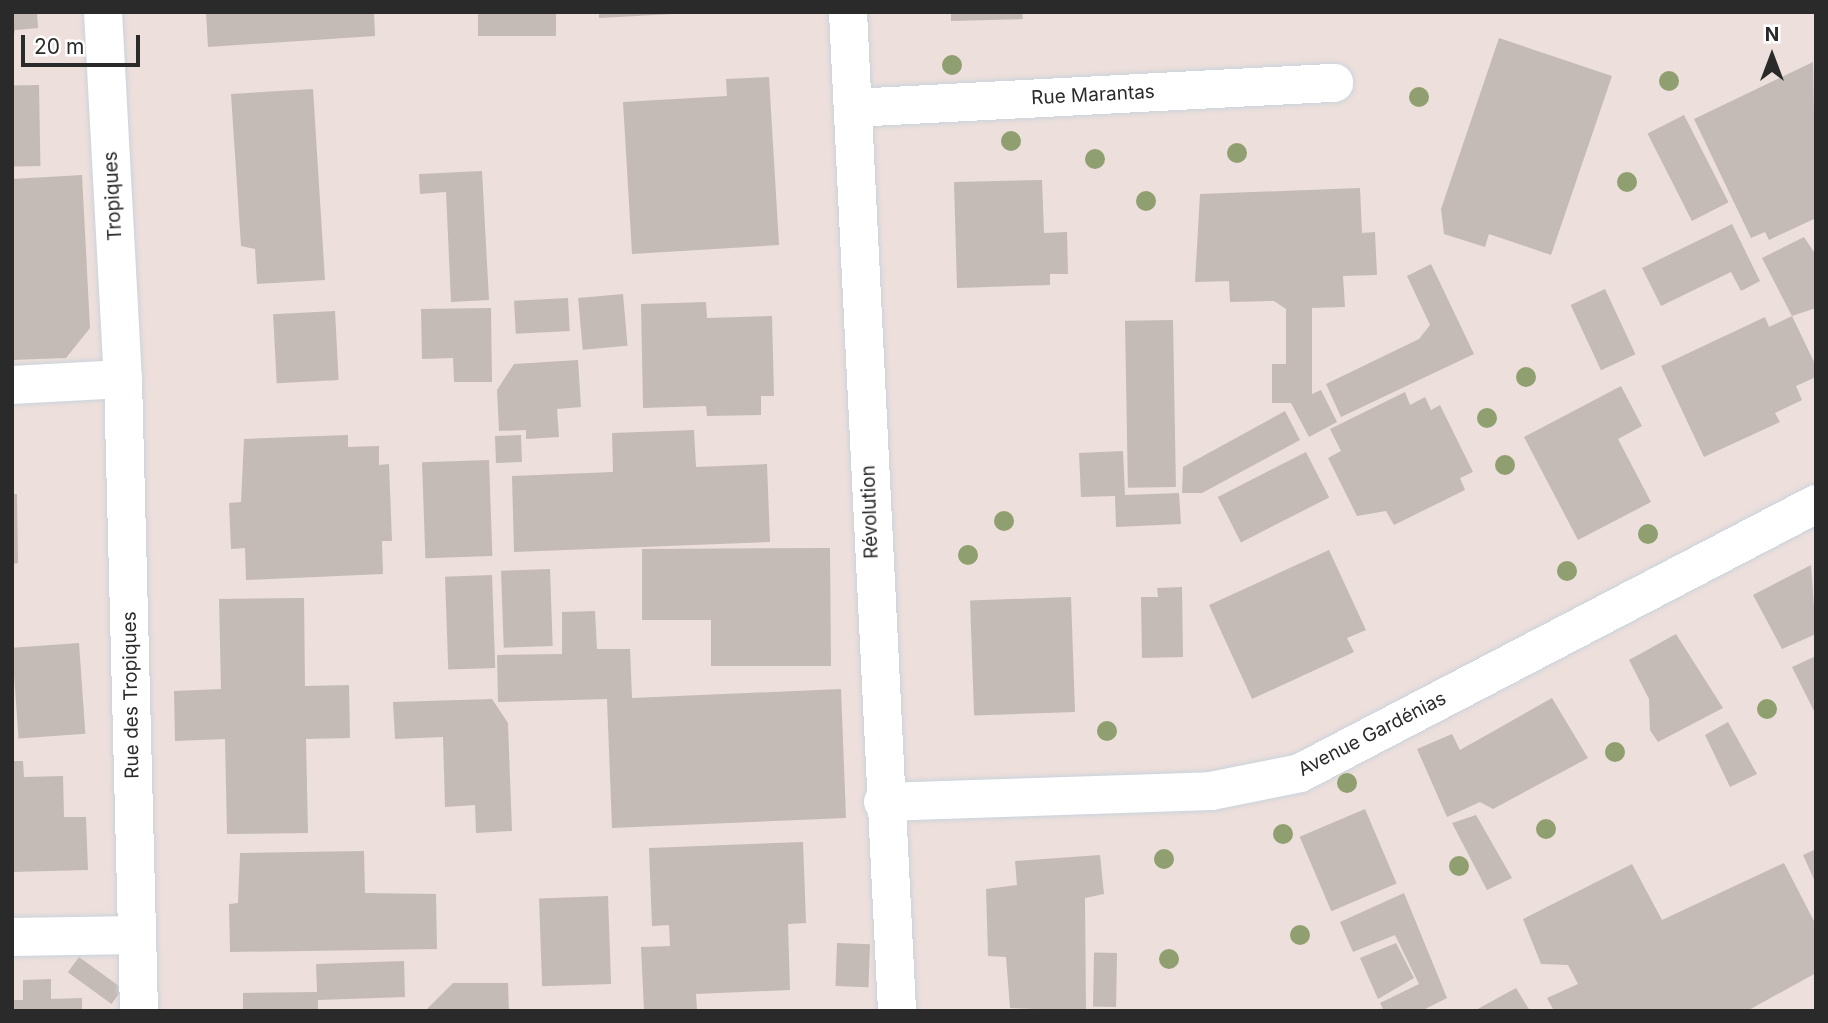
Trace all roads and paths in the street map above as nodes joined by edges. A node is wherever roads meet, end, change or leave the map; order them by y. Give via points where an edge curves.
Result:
1 (103, 12) edge
2 (848, 12) edge
3 (1334, 83) dead end
4 (853, 108) junction
5 (123, 379) junction
6 (12, 385) edge
7 (1816, 504) edge
8 (883, 802) junction
9 (136, 935) junction
10 (12, 937) edge
11 (139, 1011) edge
12 (897, 1011) edge

1 - 5 street, Tropiques
2 - 4 street, Révolution
3 - 4 street, Rue Marantas
4 - 8 street, Révolution
5 - 6 street
5 - 9 street, Rue des Tropiques
7 - 8 street, Avenue Gardénias via 1300,773 1211,791
8 - 12 street, Révolution
9 - 10 street
9 - 11 street, Rue des Tropiques

